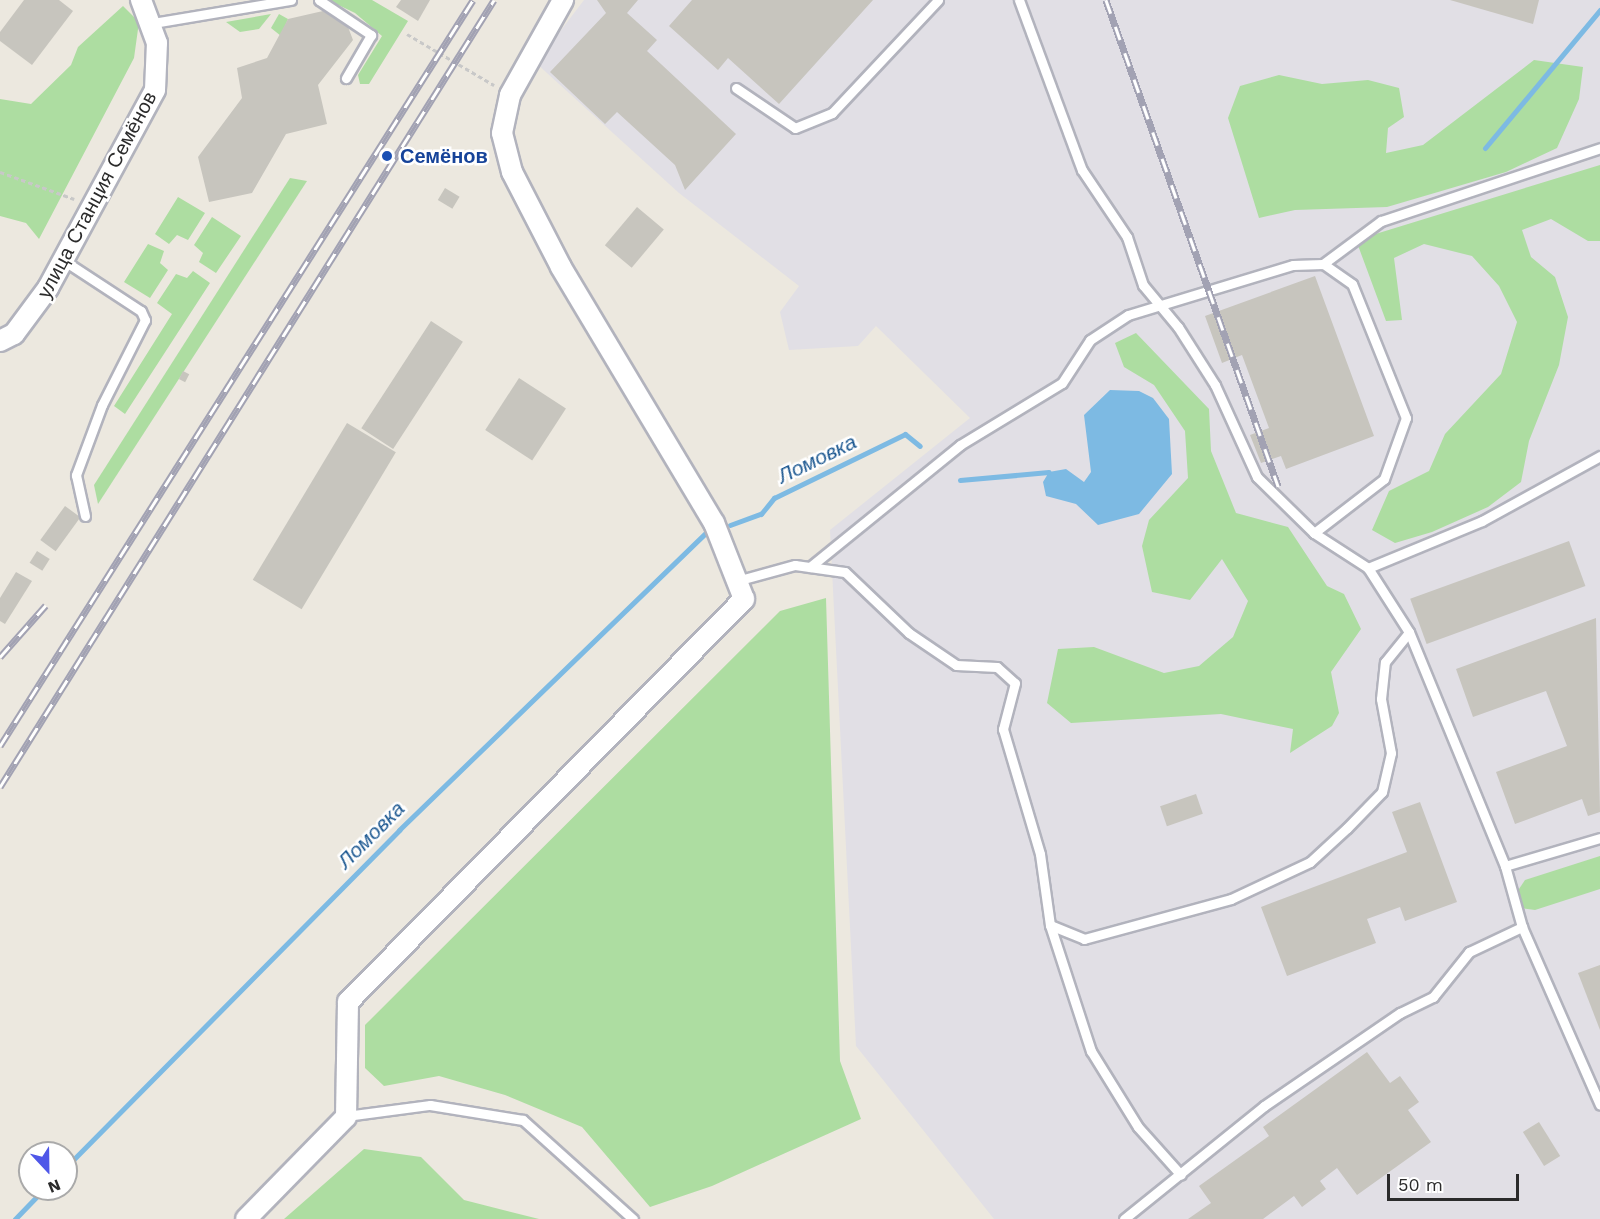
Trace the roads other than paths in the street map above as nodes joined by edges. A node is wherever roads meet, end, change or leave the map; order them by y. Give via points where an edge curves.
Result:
1 (141, 0) edge
2 (291, 0) edge
3 (319, 0) edge
4 (562, 0) edge
5 (938, 0) edge
6 (1019, 0) edge
7 (153, 23) junction
8 (346, 78) dead end
9 (736, 88) dead end
10 (1600, 148) edge
11 (63, 260) junction
12 (1323, 264) junction
13 (1162, 305) junction
14 (0, 341) edge
15 (1600, 456) edge
16 (85, 516) dead end
17 (1314, 533) junction
18 (810, 567) junction
19 (1368, 568) junction
20 (740, 580) junction
21 (1408, 632) junction
22 (1600, 838) edge
23 (1505, 866) junction
24 (1050, 926) junction
25 (1522, 927) junction
26 (1600, 1105) edge
27 (346, 1116) junction
28 (1181, 1175) junction
29 (246, 1219) edge
30 (633, 1219) edge
31 (1124, 1219) edge

1 - 7 street, улица Станция Семёнов
2 - 7 lane
3 - 8 lane via 371,35
4 - 20 street via 510,95 502,133 512,172 561,267 714,523
5 - 9 lane via 832,113 795,128
6 - 13 lane via 1082,170 1127,237 1143,285
7 - 11 street, улица Станция Семёнов via 160,59 155,90
10 - 12 lane via 1381,221
11 - 14 street, улица Станция Семёнов via 29,316
11 - 16 lane via 141,311 145,320 97,415 76,475
12 - 13 lane via 1293,265
12 - 17 lane via 1352,284 1406,417 1384,479
13 - 17 lane via 1215,385 1257,477
13 - 18 lane via 1128,315 1090,340 1062,383 960,445
15 - 19 lane via 1482,521
17 - 19 lane
18 - 20 lane via 795,565
18 - 24 lane via 845,572 909,633 956,665 997,668 1015,683 1003,729 1040,854
19 - 21 lane
20 - 27 street via 744,599 348,1002
21 - 23 lane
21 - 24 lane via 1384,662 1381,699 1390,753 1382,792 1310,862 1231,899 1084,939
22 - 23 lane
23 - 25 lane
24 - 28 lane via 1092,1051 1138,1127
25 - 26 lane
25 - 28 lane via 1469,952 1433,997 1263,1106
27 - 29 street
27 - 30 lane via 430,1105 523,1120
28 - 31 lane

